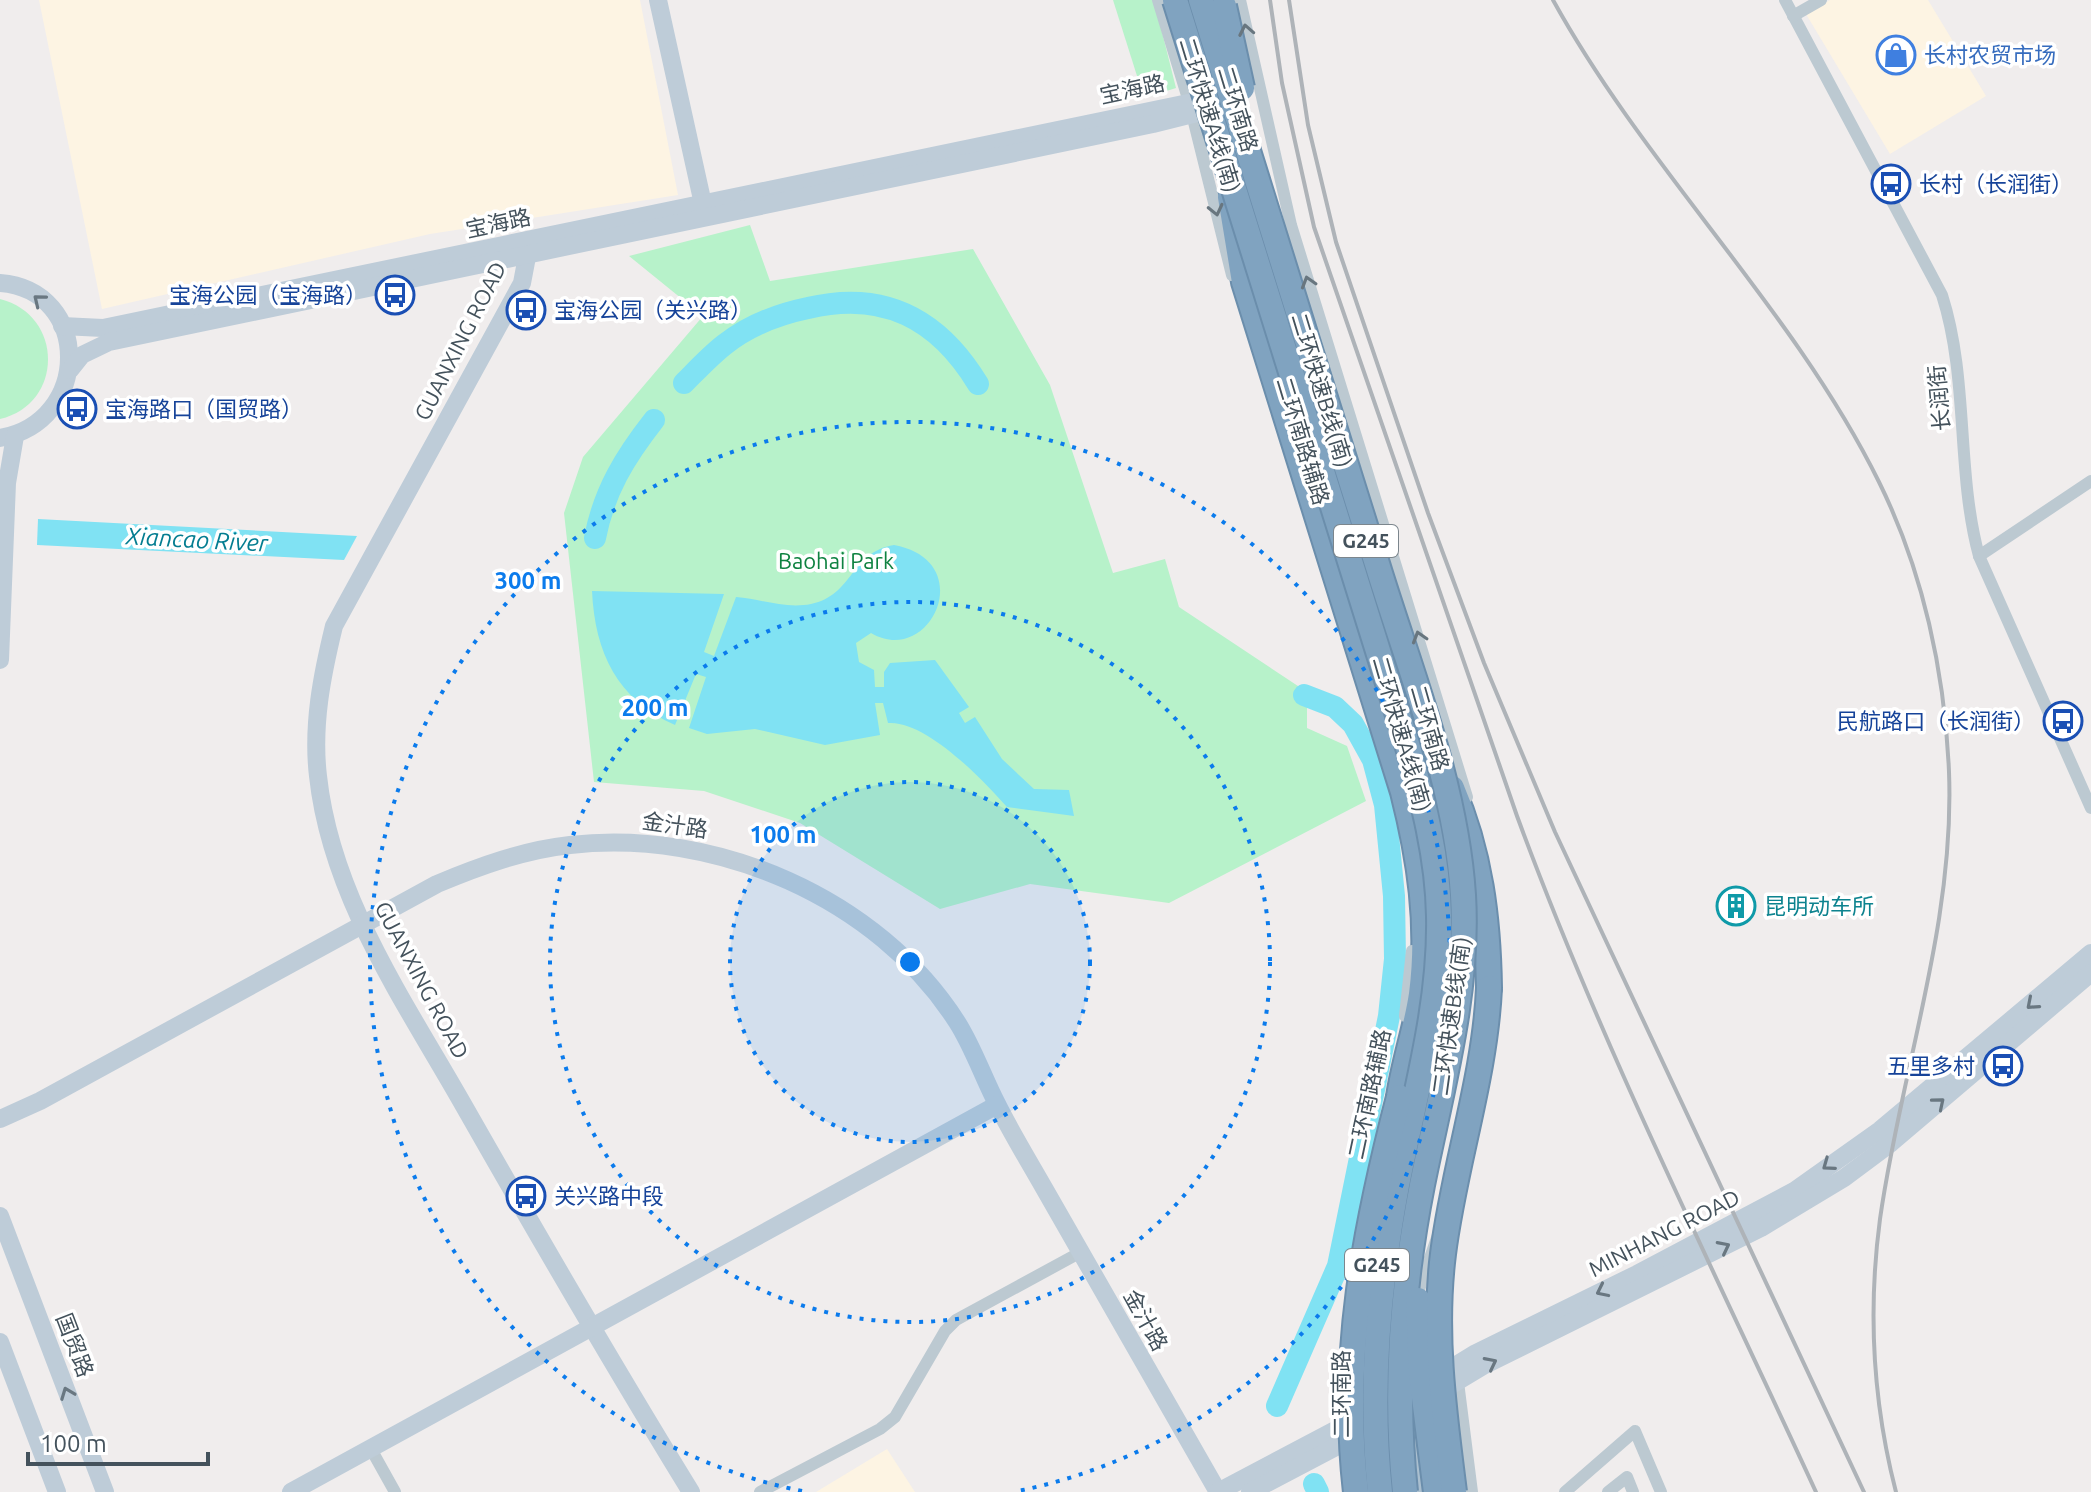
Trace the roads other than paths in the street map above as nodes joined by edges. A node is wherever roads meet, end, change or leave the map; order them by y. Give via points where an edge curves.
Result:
1 (658, 0) edge
2 (1158, 0) edge
3 (1177, 0) edge
4 (1199, 0) edge
5 (1223, 0) edge
6 (1240, 0) edge
7 (1785, 0) edge
8 (1821, 0) edge
9 (1793, 16) junction
10 (1258, 90) junction
11 (1206, 104) junction
12 (705, 209) junction
13 (530, 248) junction
14 (1279, 251) junction
15 (3, 279) edge
16 (62, 326) junction
17 (70, 370) junction
18 (8, 437) edge
19 (2091, 481) edge
20 (2, 542) edge
21 (1979, 556) junction
22 (0, 660) edge
23 (1364, 672) junction
24 (1414, 695) junction
25 (2091, 808) edge
26 (1425, 813) junction
27 (362, 926) junction
28 (1439, 940) junction
29 (2091, 953) edge
30 (1462, 964) junction
31 (2091, 973) edge
32 (1399, 1097) junction
33 (997, 1105) junction
34 (0, 1119) edge
35 (0, 1216) edge
36 (1081, 1252) junction
37 (591, 1329) junction
38 (0, 1342) edge
39 (1458, 1382) junction
40 (1411, 1399) junction
41 (1363, 1423) junction
42 (371, 1449) junction
43 (57, 1492) edge
44 (105, 1492) edge
45 (291, 1492) edge
46 (395, 1492) edge
47 (691, 1492) edge
48 (760, 1492) edge
49 (1218, 1492) edge
50 (1250, 1492) edge
51 (1356, 1492) edge
52 (1368, 1492) edge
53 (1380, 1492) edge
54 (1405, 1492) edge
55 (1419, 1492) edge
56 (1436, 1492) edge
57 (1454, 1492) edge
58 (1472, 1492) edge
59 (1565, 1492) edge
60 (1608, 1492) edge
61 (1633, 1492) edge
62 (1661, 1492) edge

1 - 12 main road
2 - 11 street, 二环南路辅路
3 - 11 main road, 二环南路 / G245
3 - 26 highway, 二环快速A线(南), bridge
4 - 11 main road, 二环南路 / G245
4 - 14 highway, 二环快速B线(南), bridge
5 - 14 highway, bridge
10 -> 6 street
7 - 9 street, 长润街
8 - 9 street
9 - 21 street, 长润街 via 1942,295 1954,346 1970,524
10 - 11 street
40 -> 10 street via 1414,1303 1468,1153 1489,1058 1499,970 1495,913 1449,735 1291,225
11 - 12 main road, 宝海路
11 - 23 highway via 1250,303
11 - 24 main road, 二环南路 / G245
11 -> 41 street, 二环南路辅路 via 1235,286 1384,765 1411,888 1409,992 1364,1235
11 - 41 main road, 二环南路 / G245 via 1410,743 1440,869 1443,940 1436,1008 1370,1296
12 - 13 main road, 宝海路
13 - 16 main road, 宝海路 via 103,328
13 - 17 main road, 宝海路 via 109,342 82,355
13 - 27 main road, GUANXING ROAD via 522,283 492,341 334,626 321,679 317,775 329,835
14 - 30 highway, 二环快速B线(南), bridge via 1441,774 1460,866
16 -> 15 main road via 49,306
16 - 17 main road
17 - 18 main road via 52,411 35,426
18 - 20 main road
19 - 21 street
20 - 22 main road
21 - 25 street, 长润街
23 - 26 highway, bridge
23 - 32 highway via 1409,814 1424,905 1421,994
24 - 40 main road, 二环南路 / G245 via 1446,808 1461,917 1454,1010 1406,1268
24 - 57 highway, bridge via 1470,833 1486,918 1489,988 1484,1035 1449,1210 1439,1297 1439,1355
26 - 28 highway, 二环快速A线(南), bridge via 1436,869
27 - 33 main road, 金汁路 via 437,884 484,865 570,845 641,844 725,856 833,905 903,958 958,1023
27 - 34 main road, 金汁路
27 - 37 main road, GUANXING ROAD
28 - 32 highway, bridge via 1432,998
28 - 53 highway, 二环快速A线(南), bridge via 1428,1032 1379,1306 1375,1406
29 -> 40 main road, MINHANG ROAD via 1880,1130 1794,1191 1476,1353
30 - 54 highway, 二环快速B线(南), bridge via 1405,1297 1399,1406
30 - 56 highway, bridge via 1454,1058 1426,1213 1419,1286 1421,1374
39 -> 31 main road, MINHANG ROAD via 1761,1228 1844,1178
32 - 51 highway, bridge via 1354,1304 1350,1392
33 - 36 main road, 金汁路
33 - 37 main road
44 -> 35 main road, 国贸路
36 - 48 street via 956,1320 895,1417 880,1429
36 - 49 main road, 金汁路
37 - 42 main road
37 - 47 main road, GUANXING ROAD
38 - 43 main road
39 - 40 main road, MINHANG ROAD
39 - 58 street
40 - 41 main road, MINHANG ROAD
40 - 55 main road, 二环南路 / G245
41 - 49 main road, MINHANG ROAD
41 - 50 main road, MINHANG ROAD
41 - 52 main road, 二环南路 / G245
42 - 45 main road
42 - 46 street
59 - 62 street via 1635,1431
60 - 61 street via 1627,1477

